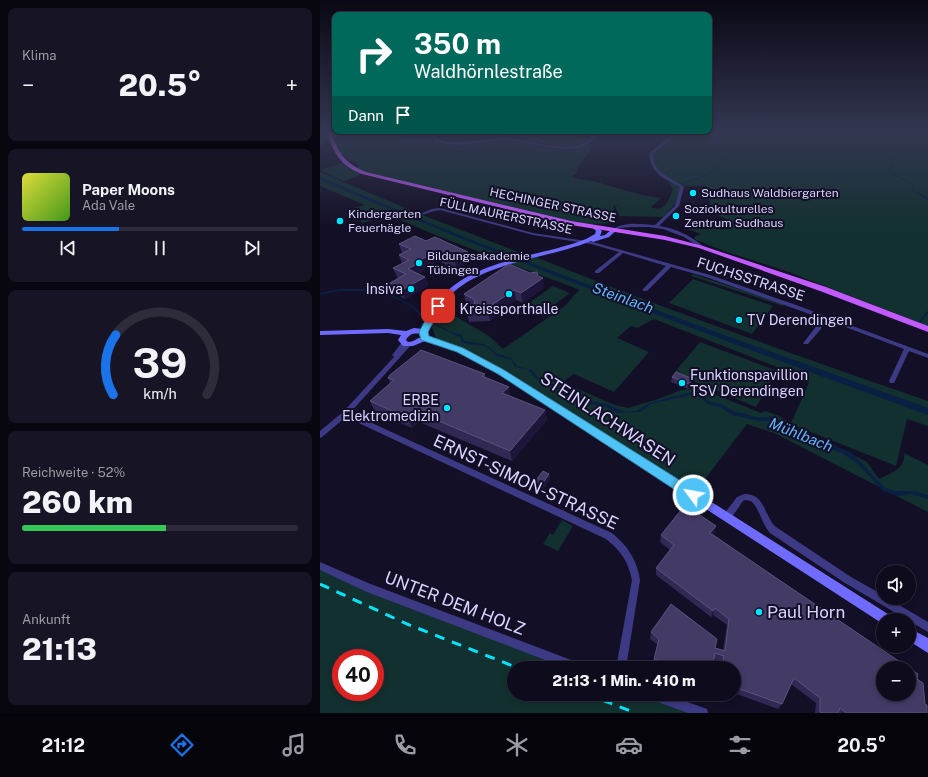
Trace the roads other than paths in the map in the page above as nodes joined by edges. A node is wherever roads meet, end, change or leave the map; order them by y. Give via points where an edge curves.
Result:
1 (345, 163) edge
2 (652, 163) edge
3 (422, 214) dead end
4 (656, 227) junction
5 (596, 228) junction
6 (614, 230) junction
7 (682, 236) junction
8 (595, 237) junction
9 (675, 240) junction
10 (584, 242) junction
11 (701, 247) junction
12 (621, 252) junction
13 (670, 266) junction
14 (597, 272) dead end
15 (645, 290) dead end
16 (820, 316) junction
17 (928, 329) edge
18 (320, 333) edge
19 (421, 333) junction
20 (404, 337) junction
21 (806, 343) dead end
22 (907, 348) junction
23 (928, 356) edge
24 (892, 381) dead end
25 (345, 414) junction
26 (320, 435) edge
27 (727, 517) junction
28 (320, 566) edge
29 (876, 613) edge
30 (928, 627) edge
31 (916, 638) edge
32 (928, 646) edge
33 (561, 661) edge
34 (622, 661) edge
35 (669, 701) edge
36 (702, 713) edge

1 - 5 main road, HECHINGER STRASSE via 361,172
2 - 4 street via 656,171 682,187 677,206
3 - 10 street, FÜLLMAURERSTRASSE via 440,209 533,234
4 - 6 street, HECHINGER STRASSE via 620,226
4 - 7 street, HECHINGER STRASSE
5 - 6 main road, HECHINGER STRASSE
5 - 8 street via 599,231
6 - 8 street
6 - 9 main road, HECHINGER STRASSE
6 - 10 street via 605,236
7 - 9 street
7 - 11 street, HECHINGER STRASSE
8 - 10 street
9 - 11 main road, HECHINGER STRASSE
10 - 12 street, FUCHSSTRASSE
10 - 19 street via 473,277 449,294 436,308
11 - 17 main road, HECHINGER STRASSE via 823,288
12 - 13 street, FUCHSSTRASSE
12 - 14 street
13 - 15 street
13 - 16 street, FUCHSSTRASSE via 726,282
16 - 21 street via 820,326
16 - 22 street, FUCHSSTRASSE
18 - 20 street via 384,332
19 - 20 street
19 - 20 street via 417,343
19 - 27 street, STEINLACHWASEN via 501,372
20 - 25 street via 392,360
22 - 23 street, FUCHSSTRASSE
22 - 24 street
25 - 26 street
25 - 34 street, ERNST-SIMON-STRASSE via 620,543 634,567 636,580
27 - 29 street, STEINLACHWASEN
27 - 30 street via 740,499 748,496 756,501 773,530 848,580
28 - 33 street, UNTER DEM HOLZ via 367,587
31 - 32 street
35 - 36 street

